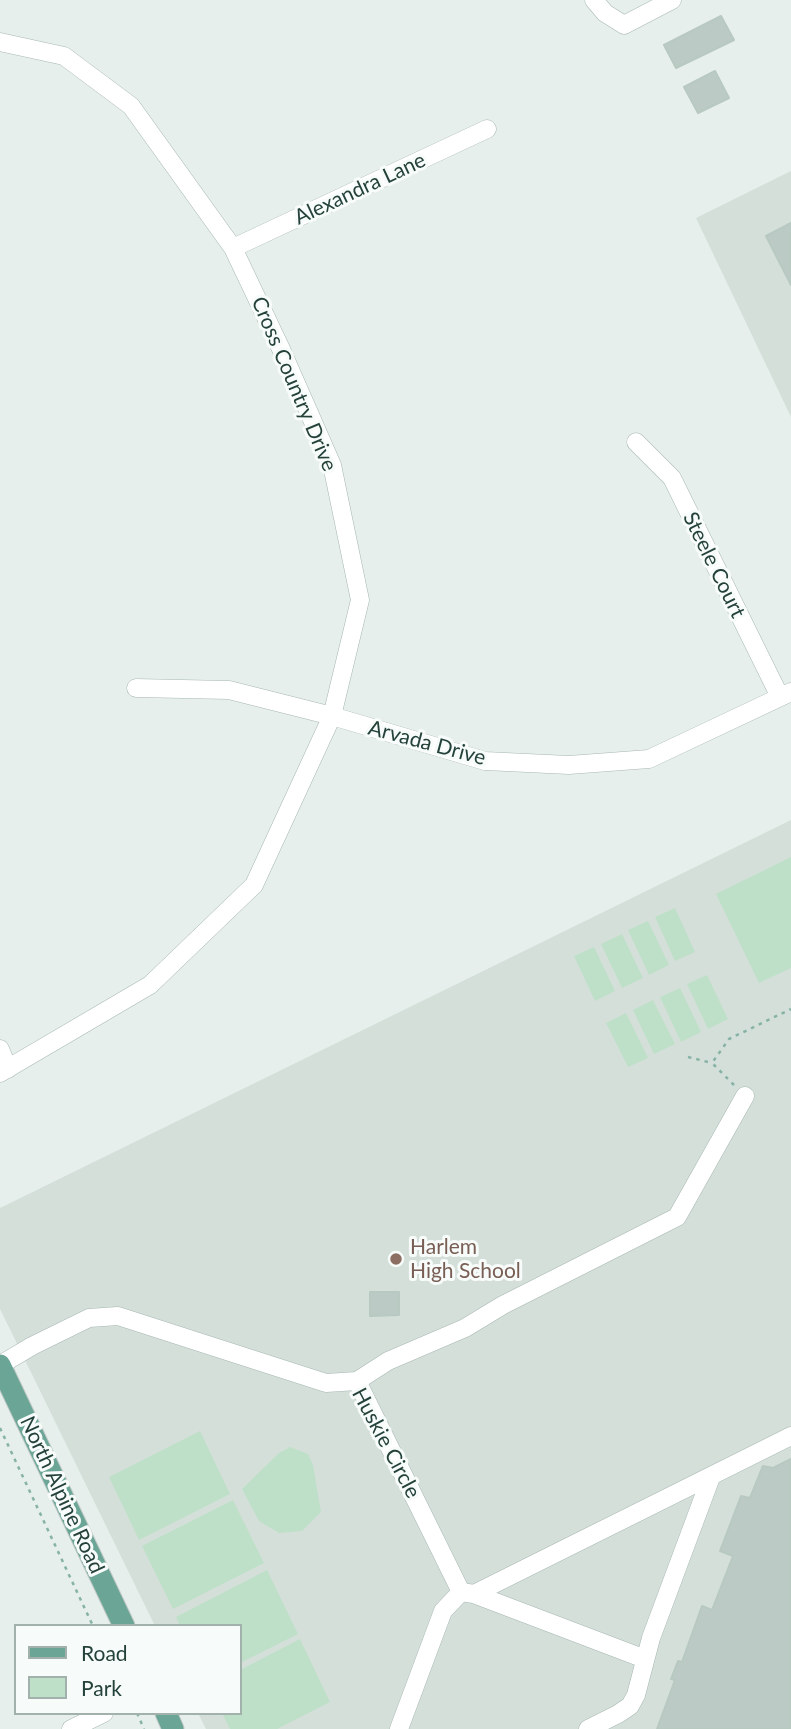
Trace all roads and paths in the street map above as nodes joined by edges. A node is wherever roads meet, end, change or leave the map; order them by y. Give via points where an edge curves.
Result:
1 (594, 0) edge
2 (672, 0) edge
3 (0, 42) edge
4 (487, 129) dead end
5 (233, 248) junction
6 (636, 442) dead end
7 (136, 688) dead end
8 (785, 695) edge
9 (332, 716) junction
10 (791, 1009) edge
11 (0, 1049) edge
12 (688, 1057) dead end
13 (712, 1063) junction
14 (4, 1071) edge
15 (745, 1096) joint
16 (0, 1365) edge
17 (357, 1381) junction
18 (0, 1428) edge
19 (791, 1436) edge
20 (711, 1477) junction
21 (468, 1593) junction
22 (92, 1624) edge
23 (123, 1624) edge
24 (645, 1659) junction
25 (100, 1715) edge
26 (71, 1729) edge
27 (399, 1729) edge
28 (588, 1729) edge

1 - 2 street via 624,25
3 - 5 street, Cross Country Drive via 64,56 131,106
4 - 5 street, Alexandra Lane
5 - 9 street, Cross Country Drive via 332,465 359,600
6 - 8 street, Steele Court via 672,478
7 - 9 street, Arvada Drive via 229,690
8 - 9 street, Arvada Drive via 649,759 569,765 485,761
9 - 14 street, Cross Country Drive via 254,885 150,985
10 - 13 path via 729,1039
11 - 14 street
12 - 13 path
13 - 15 path
15 - 17 street via 677,1217 465,1328 388,1361
16 - 17 street, Huskie Circle via 89,1318 118,1316 326,1383
16 - 23 main road, North Alpine Road
17 - 21 street, Huskie Circle
18 - 22 path
19 - 20 street
20 - 21 street
20 - 24 street
21 - 24 street
21 - 27 street via 443,1611
24 - 28 street via 630,1706
25 - 26 street

